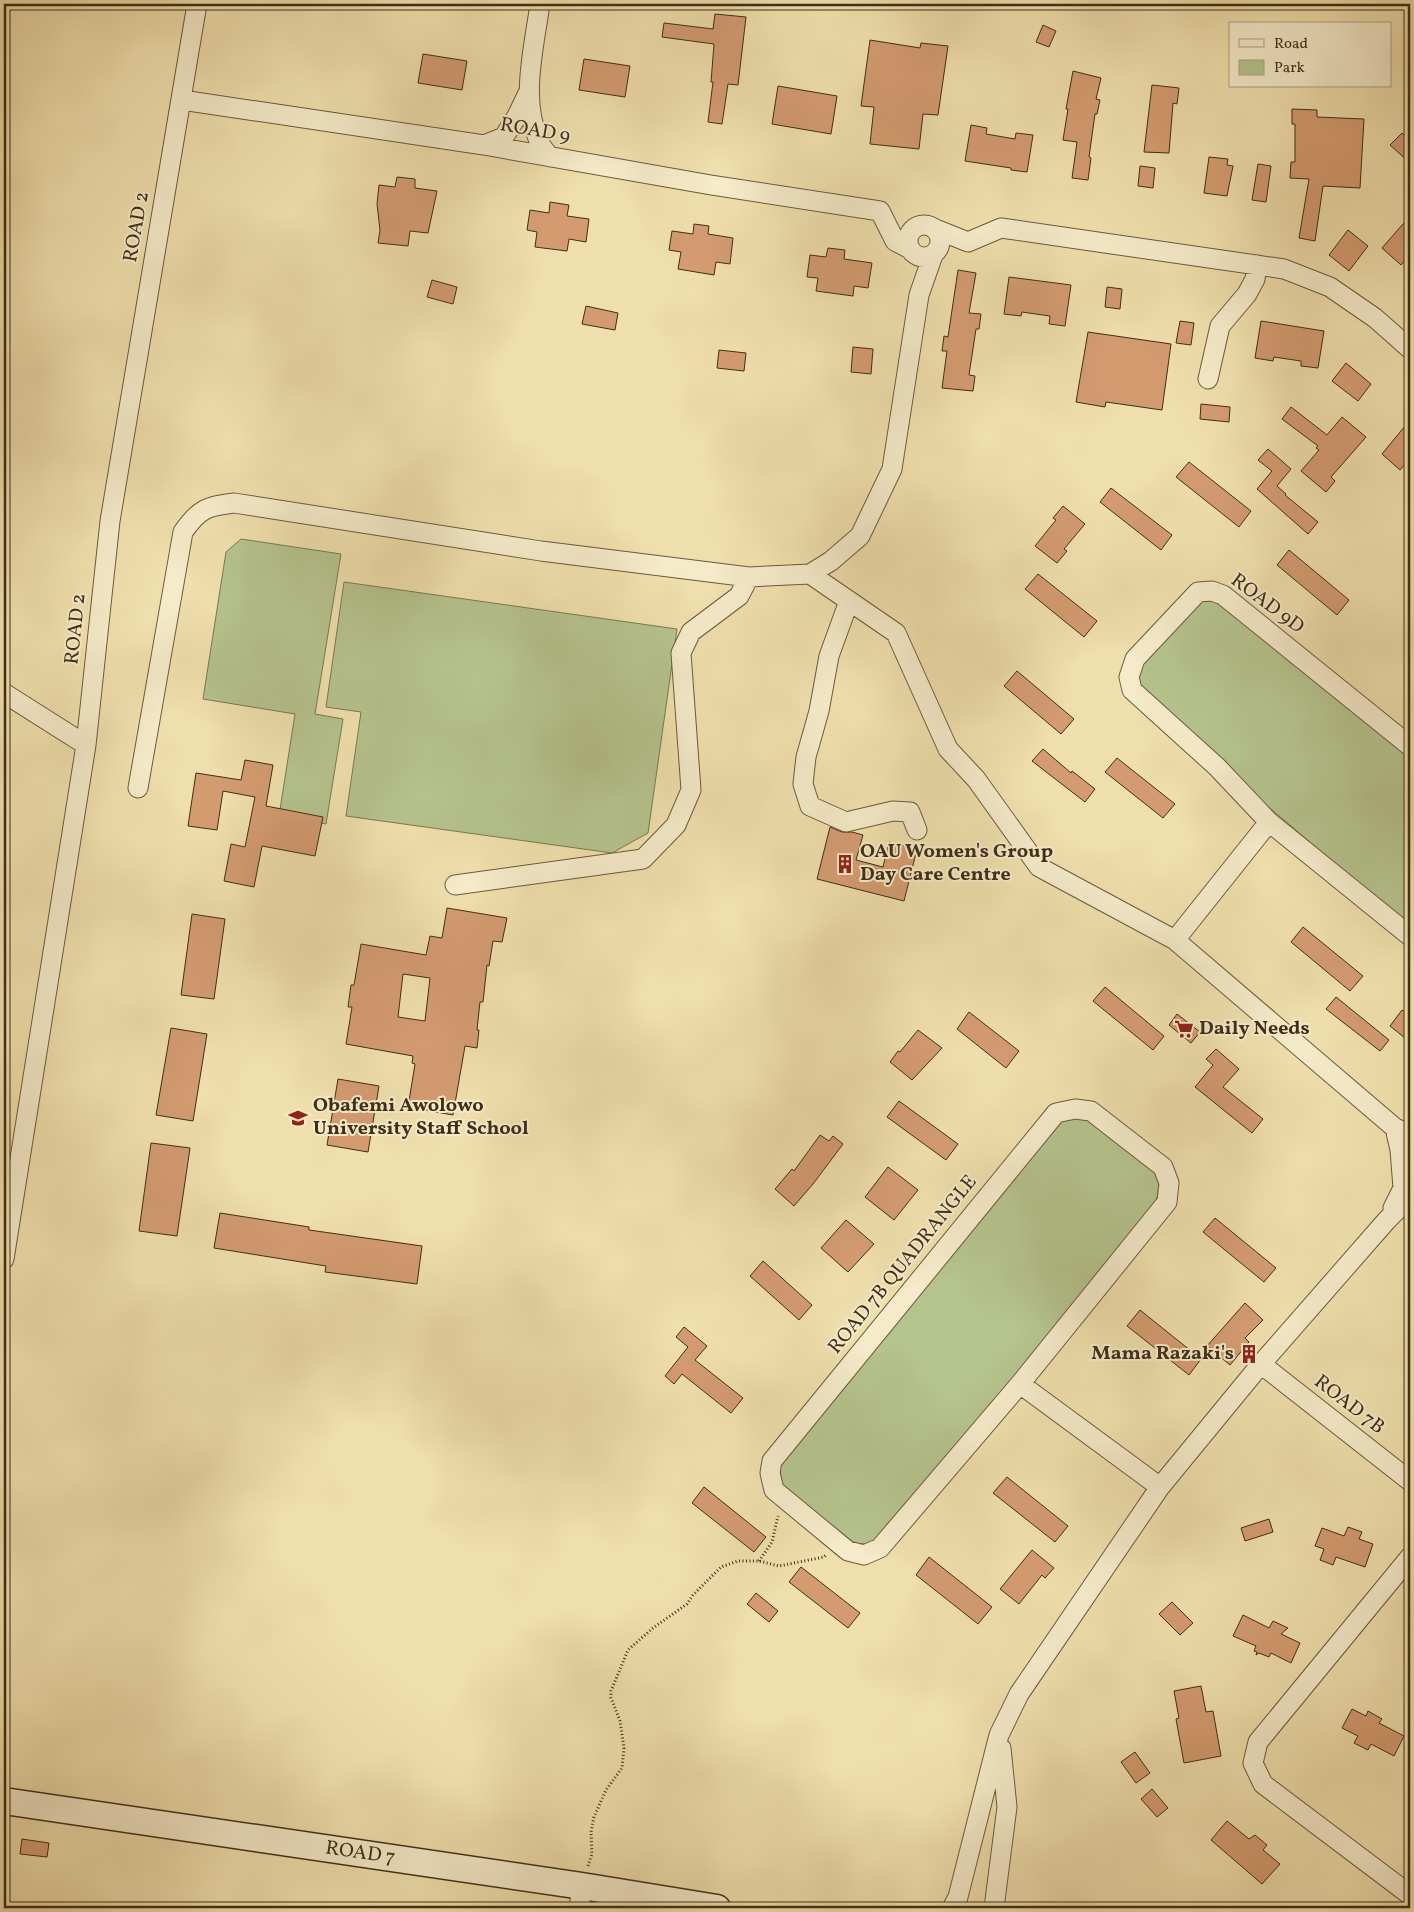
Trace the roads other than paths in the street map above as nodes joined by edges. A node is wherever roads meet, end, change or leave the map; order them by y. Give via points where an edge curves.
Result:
1 (197, 4) edge
2 (540, 4) edge
3 (529, 92) junction
4 (182, 100) junction
5 (484, 145) junction
6 (550, 157) junction
7 (880, 211) junction
8 (926, 227) junction
9 (1001, 228) junction
10 (912, 251) junction
11 (934, 254) junction
12 (1257, 264) junction
13 (919, 295) junction
14 (1410, 349) edge
15 (1208, 379) dead end
16 (810, 574) junction
17 (749, 577) junction
18 (849, 601) junction
19 (4, 693) edge
20 (86, 744) junction
21 (1410, 746) edge
22 (138, 788) dead end
23 (1269, 822) junction
24 (917, 830) dead end
25 (455, 885) dead end
26 (1410, 936) edge
27 (1175, 940) junction
28 (1403, 1131) edge
29 (1410, 1197) edge
30 (1387, 1220) junction
31 (4, 1259) edge
32 (1261, 1364) junction
33 (1020, 1384) junction
34 (1410, 1481) edge
35 (1160, 1488) junction
36 (1410, 1557) edge
37 (999, 1735) junction
38 (4, 1801) edge
39 (1410, 1895) edge
40 (581, 1897) edge
41 (717, 1908) edge
42 (952, 1908) edge
43 (994, 1908) edge

1 - 4 street, ROAD 2
2 - 3 street
3 - 5 street via 504,137
3 - 6 street via 539,143
4 - 5 street, ROAD 9
4 - 20 street, ROAD 2 via 110,521
5 - 6 street, ROAD 9
6 - 7 street, ROAD 9
7 - 8 street via 895,230
7 - 10 street via 895,241
8 - 9 street via 968,242
8 - 10 street via 913,229 909,235
8 - 11 street via 938,233 940,239 940,246
9 - 11 street via 969,250
9 - 12 street
10 - 11 street via 923,258
10 - 13 street
11 - 13 street
12 - 14 street via 1284,269 1330,287 1375,318
12 - 15 street via 1255,278 1247,294 1220,326
13 - 16 street via 892,469 860,536
16 - 17 street
16 - 18 street
17 - 22 street via 542,551 234,503 214,505 194,515 182,532
17 - 25 street via 739,596 691,632 681,653 691,790 676,825 643,859
18 - 24 street via 829,656 803,784 810,806 846,822 893,811 910,812
18 - 27 street via 896,633 948,748 976,779 1039,867
19 - 20 street
20 - 31 street, ROAD 2
21 - 23 street, ROAD 9D via 1224,595 1212,591 1198,592 1136,660 1129,677 1132,690 1217,768
23 - 26 street, ROAD 9D
23 - 27 street
27 - 28 street
28 - 30 street via 1400,1150 1403,1188
29 - 30 street
30 - 32 street
32 - 34 street, ROAD 7B
32 - 35 street
33 - 33 street, ROAD 7B QUADRANGLE via 880,1548 864,1555 848,1551 774,1490 770,1473 772,1461 1056,1113 1075,1109 1091,1111 1163,1167 1169,1183 1167,1202
33 - 35 street
35 - 37 street via 1019,1694
36 - 39 street via 1258,1742 1253,1763 1263,1784
37 - 42 street via 958,1897
37 - 43 street via 1007,1806
38 - 40 street, ROAD 7
40 - 41 street, ROAD 7

